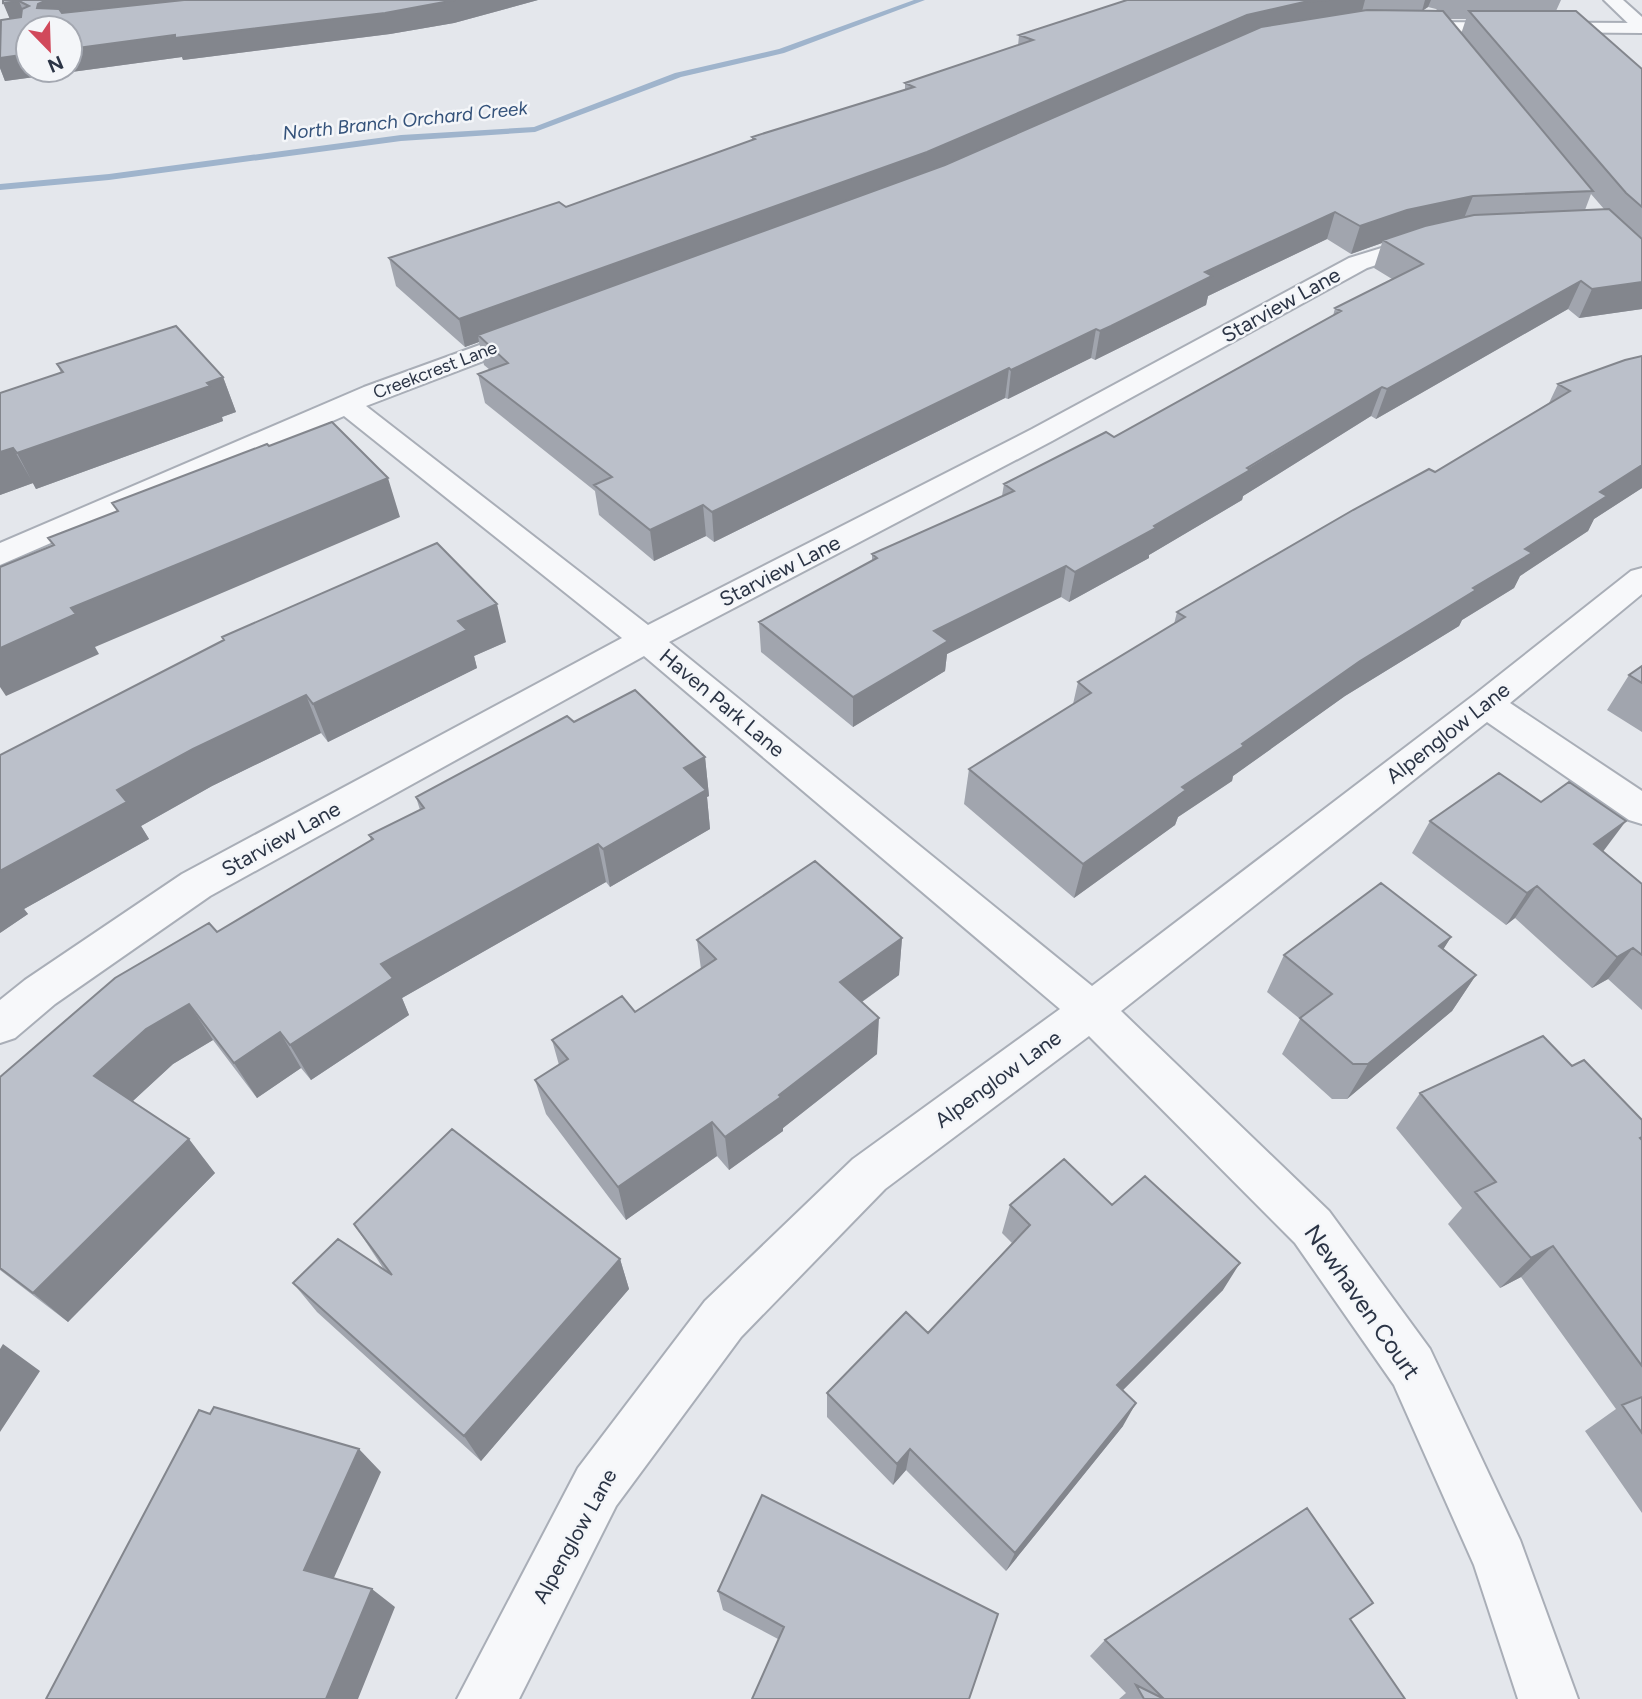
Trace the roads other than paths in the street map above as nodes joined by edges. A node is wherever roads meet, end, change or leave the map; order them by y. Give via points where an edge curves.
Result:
1 (1613, 0) edge
2 (1420, 9) edge
3 (1440, 26) junction
4 (1387, 27) edge
5 (1642, 27) edge
6 (1457, 47) edge
7 (1451, 236) edge
8 (556, 325) edge
9 (347, 405) junction
10 (0, 555) edge
11 (1642, 578) edge
12 (646, 640) junction
13 (1486, 704) junction
14 (1642, 810) edge
15 (1091, 1010) junction
16 (0, 1025) edge
17 (487, 1699) edge
18 (1548, 1699) edge

1 - 5 street
2 - 3 street
3 - 4 street
3 - 5 street
3 - 6 street
7 - 12 street, Starview Lane via 1407,245 1358,263 1042,435
8 - 9 street, Creekcrest Lane
9 - 10 street, Creekcrest Lane
9 - 12 street, Haven Park Lane
11 - 13 street, Alpenglow Lane
12 - 15 street, Haven Park Lane
12 - 16 street, Starview Lane via 196,885 40,992
13 - 14 street
13 - 15 street, Alpenglow Lane
15 - 17 street, Alpenglow Lane via 869,1174 723,1319 597,1487
15 - 18 street, Newhaven Court via 1312,1227 1412,1367 1500,1560

